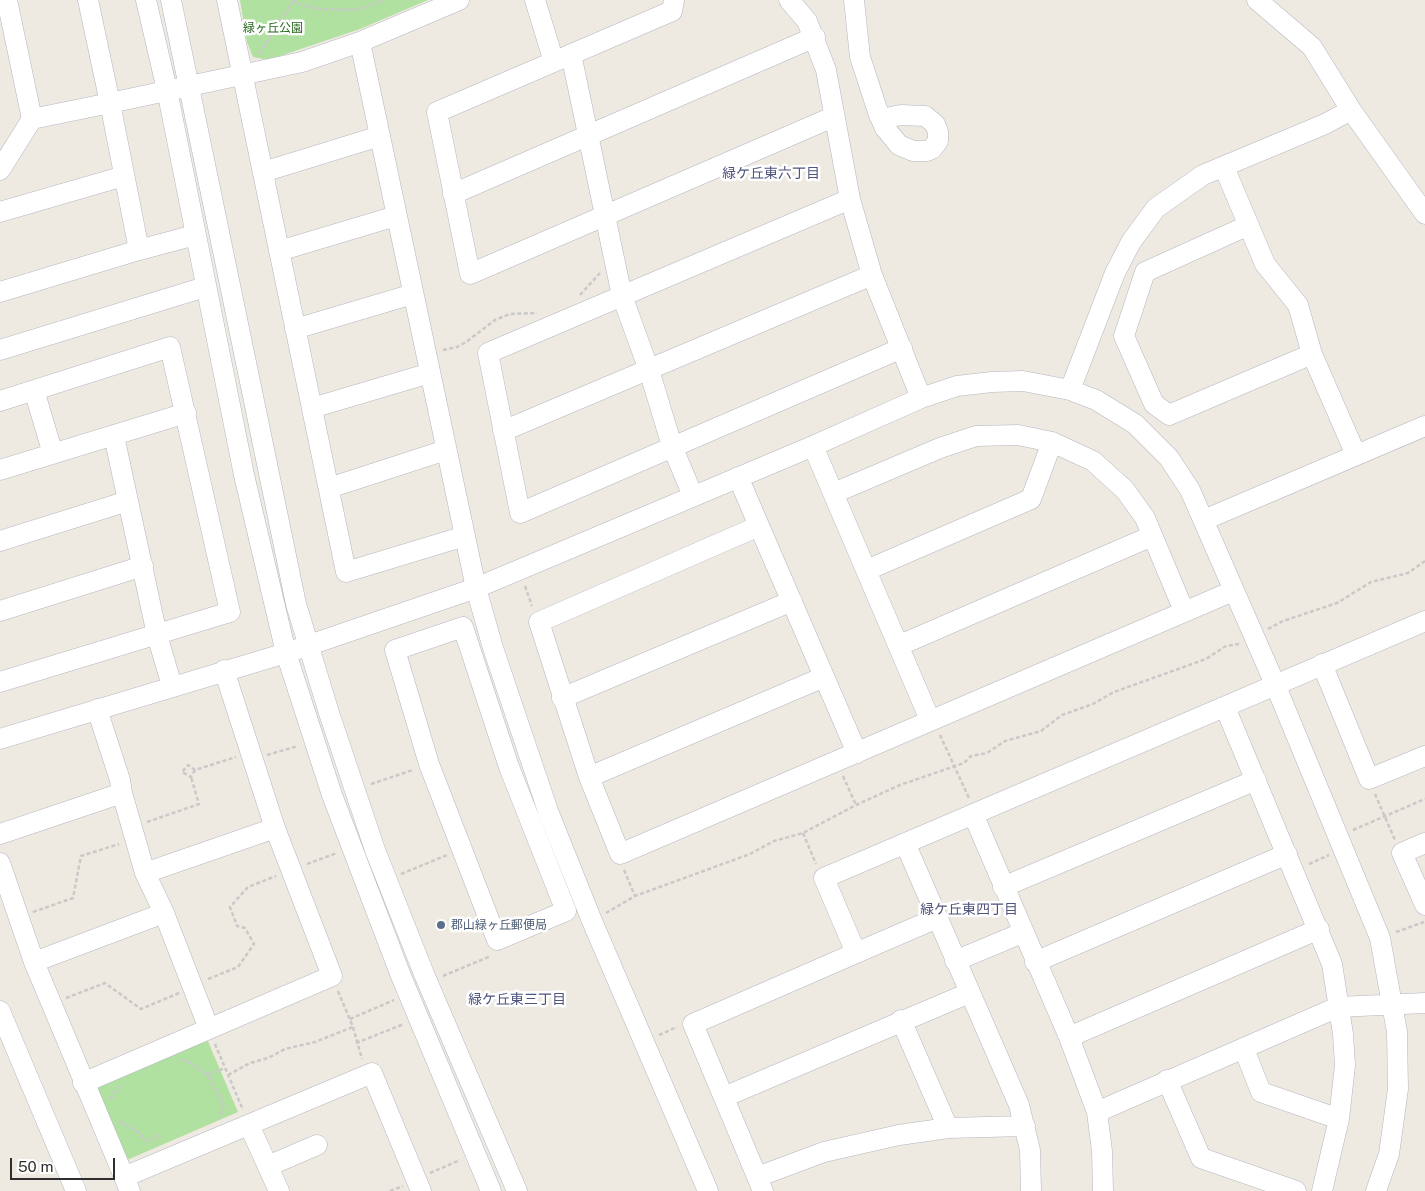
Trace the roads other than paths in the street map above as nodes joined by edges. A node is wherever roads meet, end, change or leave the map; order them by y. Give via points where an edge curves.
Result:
1 (7, 0) edge
2 (88, 0) edge
3 (146, 0) edge
4 (171, 0) edge
5 (227, 0) edge
6 (460, 0) edge
7 (535, 0) edge
8 (674, 0) edge
9 (789, 0) edge
10 (854, 0) edge
11 (1257, 0) edge
12 (815, 37) junction
13 (360, 42) junction
14 (563, 58) junction
15 (248, 73) junction
16 (189, 85) junction
17 (167, 90) junction
18 (110, 103) junction
19 (1351, 110) junction
20 (833, 117) junction
21 (32, 119) junction
22 (881, 119) dead end
23 (380, 136) junction
24 (590, 136) junction
25 (1224, 167) junction
26 (0, 170) edge
27 (263, 172) junction
28 (124, 176) junction
29 (454, 194) junction
30 (850, 199) junction
31 (0, 212) edge
32 (1425, 214) edge
33 (396, 216) junction
34 (606, 216) junction
35 (1249, 225) junction
36 (195, 235) junction
37 (139, 250) junction
38 (279, 251) junction
39 (872, 275) junction
40 (205, 287) junction
41 (0, 292) edge
42 (413, 294) junction
43 (622, 296) junction
44 (295, 329) junction
45 (902, 348) junction
46 (0, 350) edge
47 (1312, 354) junction
48 (649, 370) junction
49 (430, 374) junction
50 (34, 390) junction
51 (1070, 390) junction
52 (921, 398) junction
53 (0, 400) edge
54 (312, 408) junction
55 (186, 413) junction
56 (1425, 426) edge
57 (503, 431) junction
58 (114, 436) junction
59 (1052, 442) junction
60 (672, 446) junction
61 (814, 446) junction
62 (446, 450) junction
63 (53, 454) junction
64 (1356, 455) junction
65 (0, 470) edge
66 (738, 477) junction
67 (329, 488) junction
68 (834, 493) junction
69 (693, 496) junction
70 (128, 501) junction
71 (1204, 520) junction
72 (759, 526) junction
73 (465, 536) junction
74 (1152, 536) junction
75 (0, 541) edge
76 (143, 566) junction
77 (867, 570) junction
78 (476, 588) junction
79 (1233, 591) junction
80 (792, 602) junction
81 (0, 611) edge
82 (1184, 611) junction
83 (1424, 625) edge
84 (157, 635) junction
85 (308, 645) junction
86 (900, 645) junction
87 (286, 653) junction
88 (1322, 664) junction
89 (224, 670) junction
90 (824, 677) junction
91 (0, 682) edge
92 (1275, 684) junction
93 (172, 686) junction
94 (562, 698) junction
95 (1225, 707) junction
96 (97, 709) junction
97 (514, 715) junction
98 (932, 719) junction
99 (494, 721) junction
100 (0, 739) edge
101 (857, 753) junction
102 (1425, 756) edge
103 (590, 777) junction
104 (1256, 780) junction
105 (122, 793) junction
106 (548, 811) junction
107 (974, 814) junction
108 (529, 818) junction
109 (274, 828) junction
110 (0, 834) edge
111 (905, 843) junction
112 (1425, 843) edge
113 (1290, 862) junction
114 (0, 863) edge
115 (145, 873) junction
116 (1003, 887) junction
117 (1425, 905) edge
118 (164, 913) junction
119 (937, 918) junction
120 (1319, 929) junction
121 (1022, 933) junction
122 (856, 953) junction
123 (955, 961) junction
124 (34, 962) junction
125 (1035, 962) junction
126 (969, 993) junction
127 (1425, 1003) edge
128 (1394, 1004) junction
129 (1338, 1007) junction
130 (0, 1011) edge
131 (901, 1020) junction
132 (209, 1029) junction
133 (1069, 1037) junction
134 (1244, 1048) junction
135 (1167, 1080) junction
136 (83, 1083) junction
137 (724, 1097) junction
138 (1097, 1112) junction
139 (1339, 1119) junction
140 (249, 1125) junction
141 (1025, 1126) junction
142 (948, 1128) junction
143 (317, 1145) dead end
144 (268, 1166) junction
145 (127, 1184) edge
146 (760, 1184) edge
147 (76, 1191) edge
148 (279, 1191) edge
149 (421, 1191) edge
150 (491, 1191) edge
151 (517, 1191) edge
152 (708, 1191) edge
153 (1031, 1191) edge
154 (1104, 1191) edge
155 (1296, 1191) edge
156 (1322, 1191) edge
157 (1376, 1191) edge

1 - 21 street
2 - 18 street
3 - 17 street
4 - 16 street
5 - 15 street
6 - 13 street
7 - 14 street
8 - 14 street via 672,11
9 - 12 street via 808,21
10 - 22 street via 860,57
11 - 19 street via 1312,47
12 - 20 street via 826,70
12 - 24 street
13 - 15 street via 302,62
13 - 23 street
14 - 24 street
14 - 29 street via 437,112
15 - 16 street
15 - 27 street
16 - 17 street
16 - 85 street via 296,604
17 - 18 street
17 - 36 street
18 - 21 street
18 - 28 street
19 - 25 street via 1326,124
19 - 32 street
20 - 30 street
20 - 34 street
21 - 26 street
23 - 27 street
23 - 33 street
24 - 29 street
24 - 34 street
25 - 35 street
25 - 51 street via 1170,196 1139,230 1115,273
27 - 38 street
28 - 31 street
28 - 37 street
29 - 34 street via 470,274
30 - 39 street
30 - 43 street
33 - 38 street
33 - 42 street
34 - 43 street
35 - 47 street via 1265,264 1298,305
35 - 47 street via 1145,272 1124,336 1154,404 1169,415
36 - 37 street
36 - 40 street
37 - 41 street
38 - 44 street
39 - 45 street
39 - 48 street
40 - 46 street
40 - 87 street via 244,475
42 - 44 street
42 - 49 street
43 - 48 street
43 - 57 street via 488,353
44 - 54 street
45 - 52 street
45 - 60 street
47 - 64 street
48 - 57 street
48 - 60 street
49 - 54 street
49 - 62 street
50 - 53 street
50 - 55 street via 170,347
50 - 63 street
51 - 52 street via 1023,381 992,382 957,386
51 - 71 street via 1118,412 1154,441 1181,474
52 - 61 street
54 - 67 street
55 - 58 street
55 - 84 street via 230,612
56 - 64 street
57 - 60 street via 520,513
58 - 63 street
58 - 70 street
59 - 68 street via 1004,434 976,436
59 - 74 street via 1093,461 1111,475 1145,518
59 - 77 street via 1031,499
60 - 69 street
61 - 66 street
61 - 68 street
62 - 67 street
62 - 73 street
63 - 65 street
64 - 71 street
66 - 69 street
66 - 72 street
67 - 73 street via 346,572
68 - 77 street
69 - 78 street
70 - 75 street
70 - 76 street
71 - 79 street
72 - 80 street
72 - 94 street via 539,622
73 - 78 street
74 - 82 street
74 - 86 street
76 - 81 street
76 - 84 street
77 - 86 street
78 - 85 street
78 - 97 street
79 - 82 street
79 - 92 street
80 - 90 street
80 - 94 street
82 - 98 street
83 - 88 street
84 - 91 street
84 - 93 street
85 - 87 street
85 - 151 street via 375,850
86 - 98 street
87 - 89 street
87 - 150 street via 342,822 401,976
88 - 92 street
88 - 102 street via 1369,779
89 - 93 street
89 - 109 street
90 - 101 street
90 - 103 street
92 - 95 street
92 - 128 street via 1380,938
93 - 96 street
94 - 103 street
95 - 104 street
95 - 107 street
96 - 100 street
96 - 105 street
97 - 99 street
97 - 106 street
98 - 101 street
99 - 108 street
99 - 108 street via 462,627 395,650 430,764 496,940 566,910
101 - 103 street via 620,854
104 - 113 street
104 - 116 street
105 - 110 street
105 - 115 street
106 - 108 street
106 - 152 street
107 - 111 street
107 - 116 street
109 - 115 street
109 - 132 street via 332,976
111 - 119 street
111 - 122 street via 824,878
112 - 117 street via 1402,853
113 - 120 street
113 - 125 street
114 - 124 street
115 - 118 street
116 - 121 street
118 - 124 street
118 - 132 street
119 - 122 street
119 - 123 street
120 - 129 street via 1332,964
120 - 133 street
121 - 123 street
121 - 125 street
122 - 137 street via 693,1024
123 - 126 street
124 - 136 street
125 - 133 street
126 - 131 street
126 - 141 street via 1010,1081
127 - 128 street
128 - 129 street
128 - 157 street via 1398,1089 1389,1154
129 - 134 street
129 - 139 street via 1345,1065
130 - 147 street
131 - 137 street
131 - 142 street
132 - 136 street
133 - 138 street
134 - 135 street
134 - 139 street via 1261,1092
135 - 138 street
135 - 155 street via 1201,1158
136 - 145 street
137 - 146 street
138 - 154 street
139 - 156 street
140 - 144 street
140 - 145 street
140 - 149 street via 372,1072
141 - 142 street
141 - 153 street via 1030,1150
142 - 146 street via 824,1152
143 - 144 street
144 - 148 street

